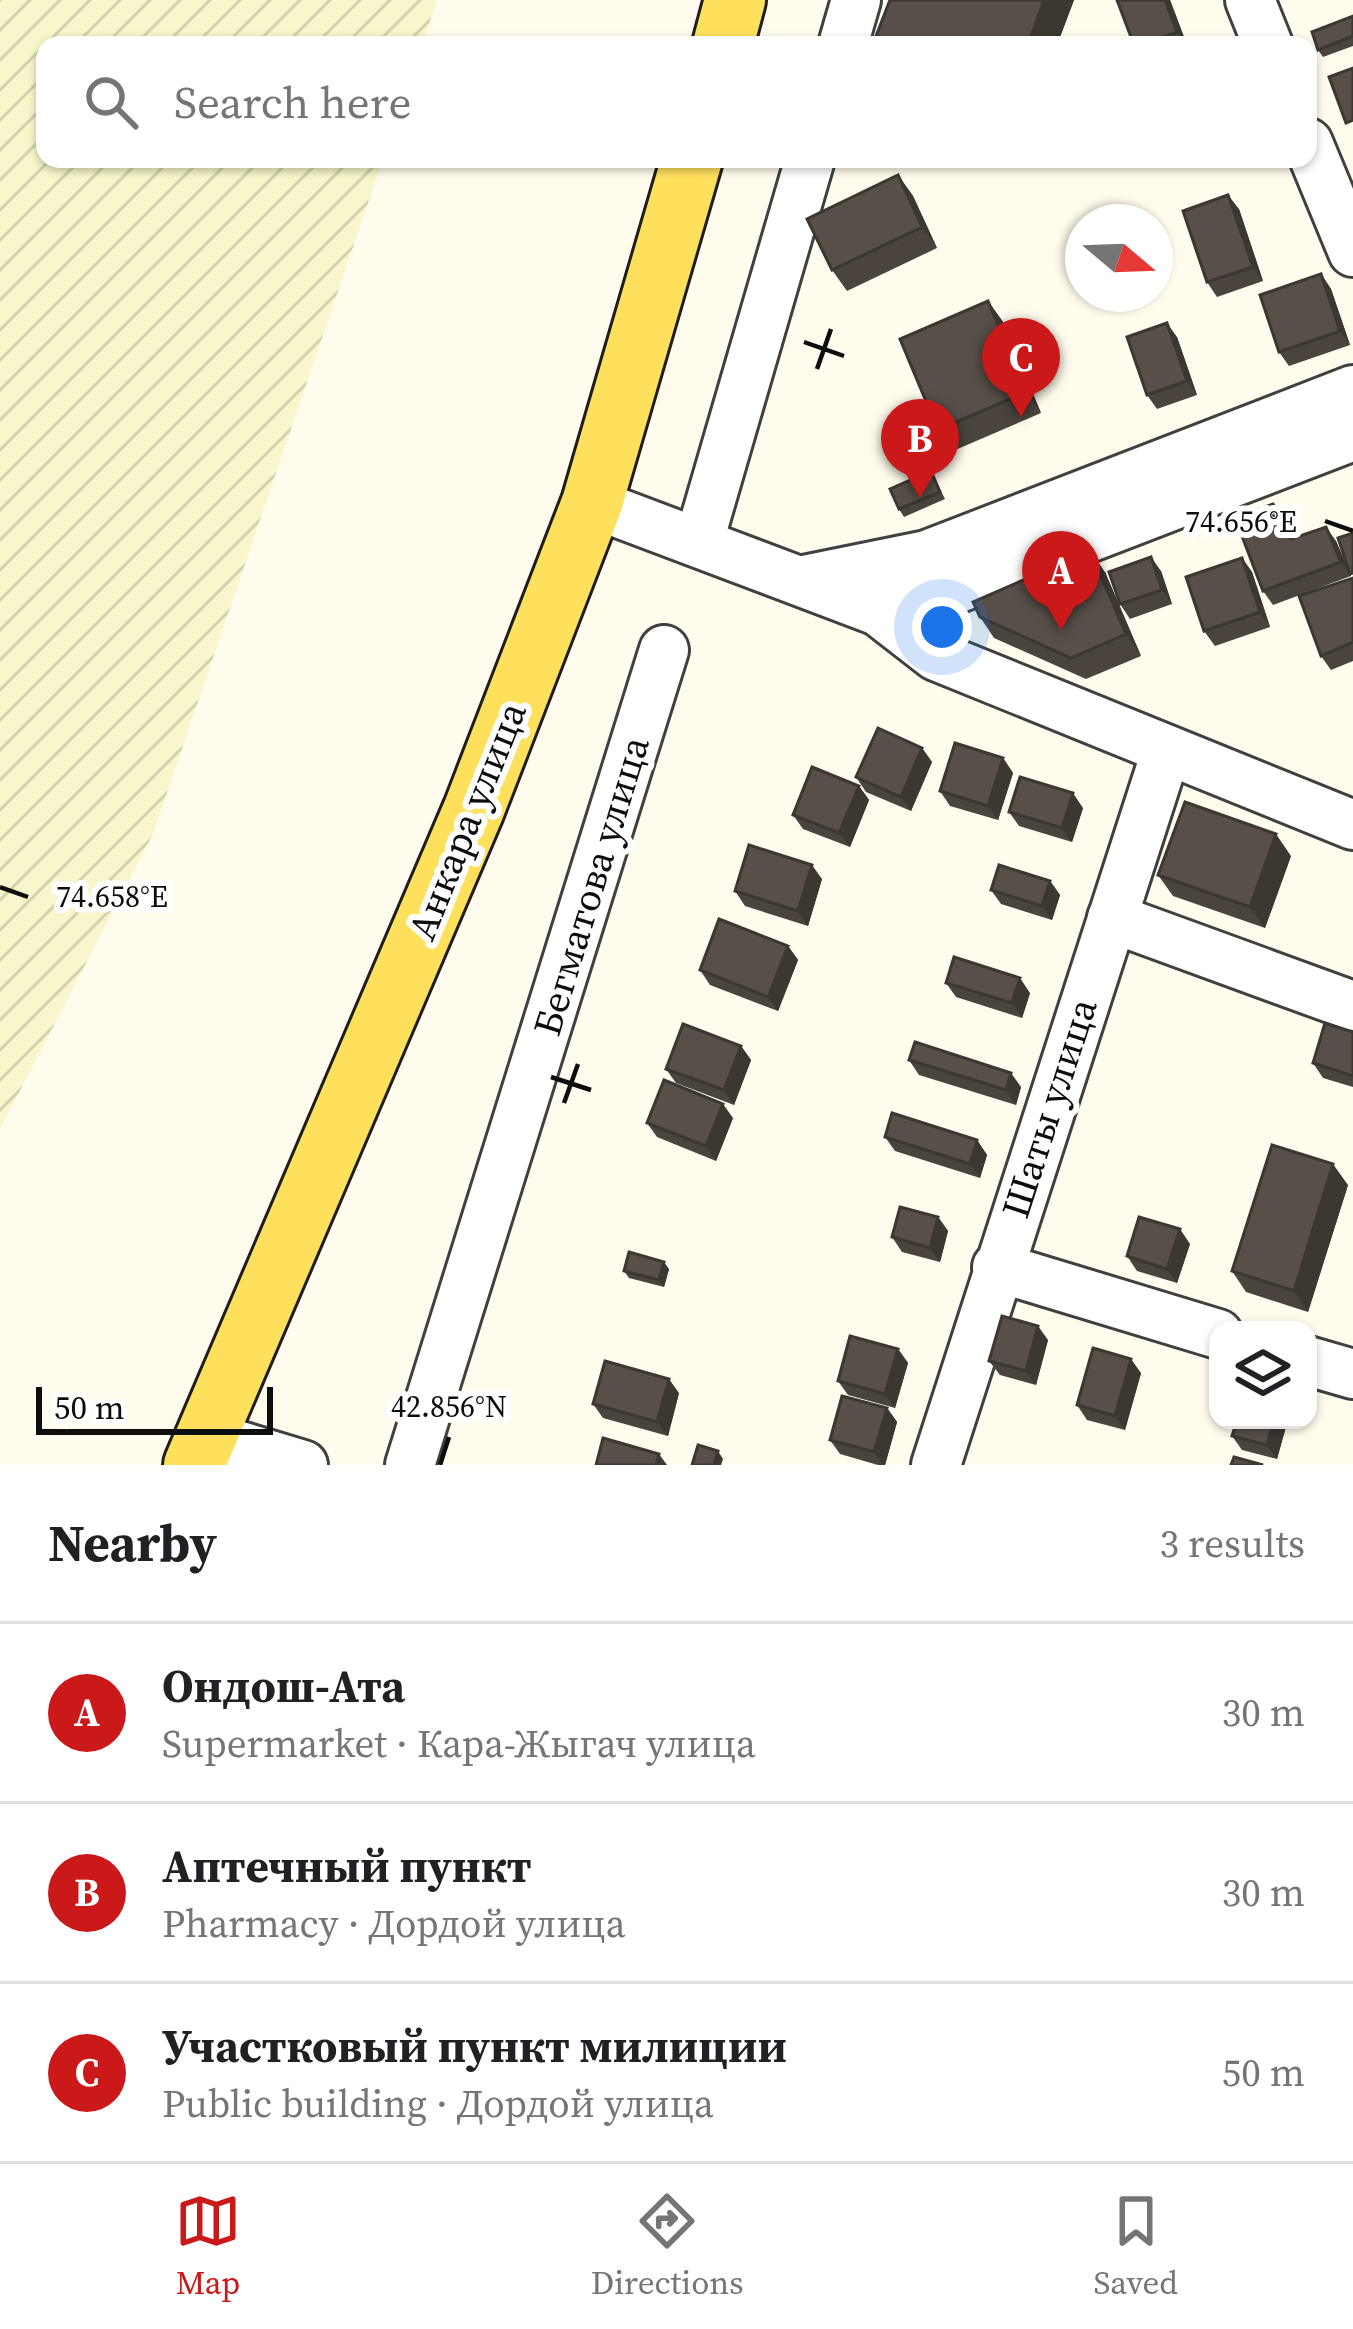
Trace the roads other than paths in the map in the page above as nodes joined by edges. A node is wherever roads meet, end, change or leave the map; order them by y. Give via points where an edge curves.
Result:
1 (735, 0) edge
2 (856, 0) edge
3 (1250, 0) edge
4 (725, 36) edge
5 (846, 36) edge
6 (1264, 36) edge
7 (1317, 164) edge
8 (689, 168) edge
9 (801, 168) edge
10 (1353, 252) edge
11 (1353, 390) edge
12 (1353, 436) edge
13 (592, 503) junction
14 (699, 541) junction
15 (800, 581) junction
16 (935, 597) junction
17 (878, 611) junction
18 (920, 643) junction
19 (664, 650) dead end
20 (1166, 752) junction
21 (1353, 825) edge
22 (1112, 918) junction
23 (1353, 1006) edge
24 (997, 1267) junction
25 (1209, 1331) edge
26 (1317, 1364) edge
27 (1353, 1374) edge
28 (201, 1451) edge
29 (303, 1465) edge
30 (410, 1465) edge
31 (936, 1465) edge

1 - 4 main road
2 - 5 street
3 - 6 street
7 - 10 street
8 - 13 main road, Анкара улица
9 - 14 street
11 - 15 street via 927,555
12 - 16 street
13 - 14 street
13 - 28 main road, Анкара улица via 474,808
14 - 15 street
15 - 17 street
16 - 17 street
16 - 18 street
17 - 18 street
18 - 20 street
19 - 30 street, Бегматова улица
20 - 21 street
20 - 22 street, Шаты улица
22 - 23 street
22 - 24 street, Шаты улица
24 - 25 street
24 - 31 street, Шаты улица
26 - 27 street
28 - 29 street

